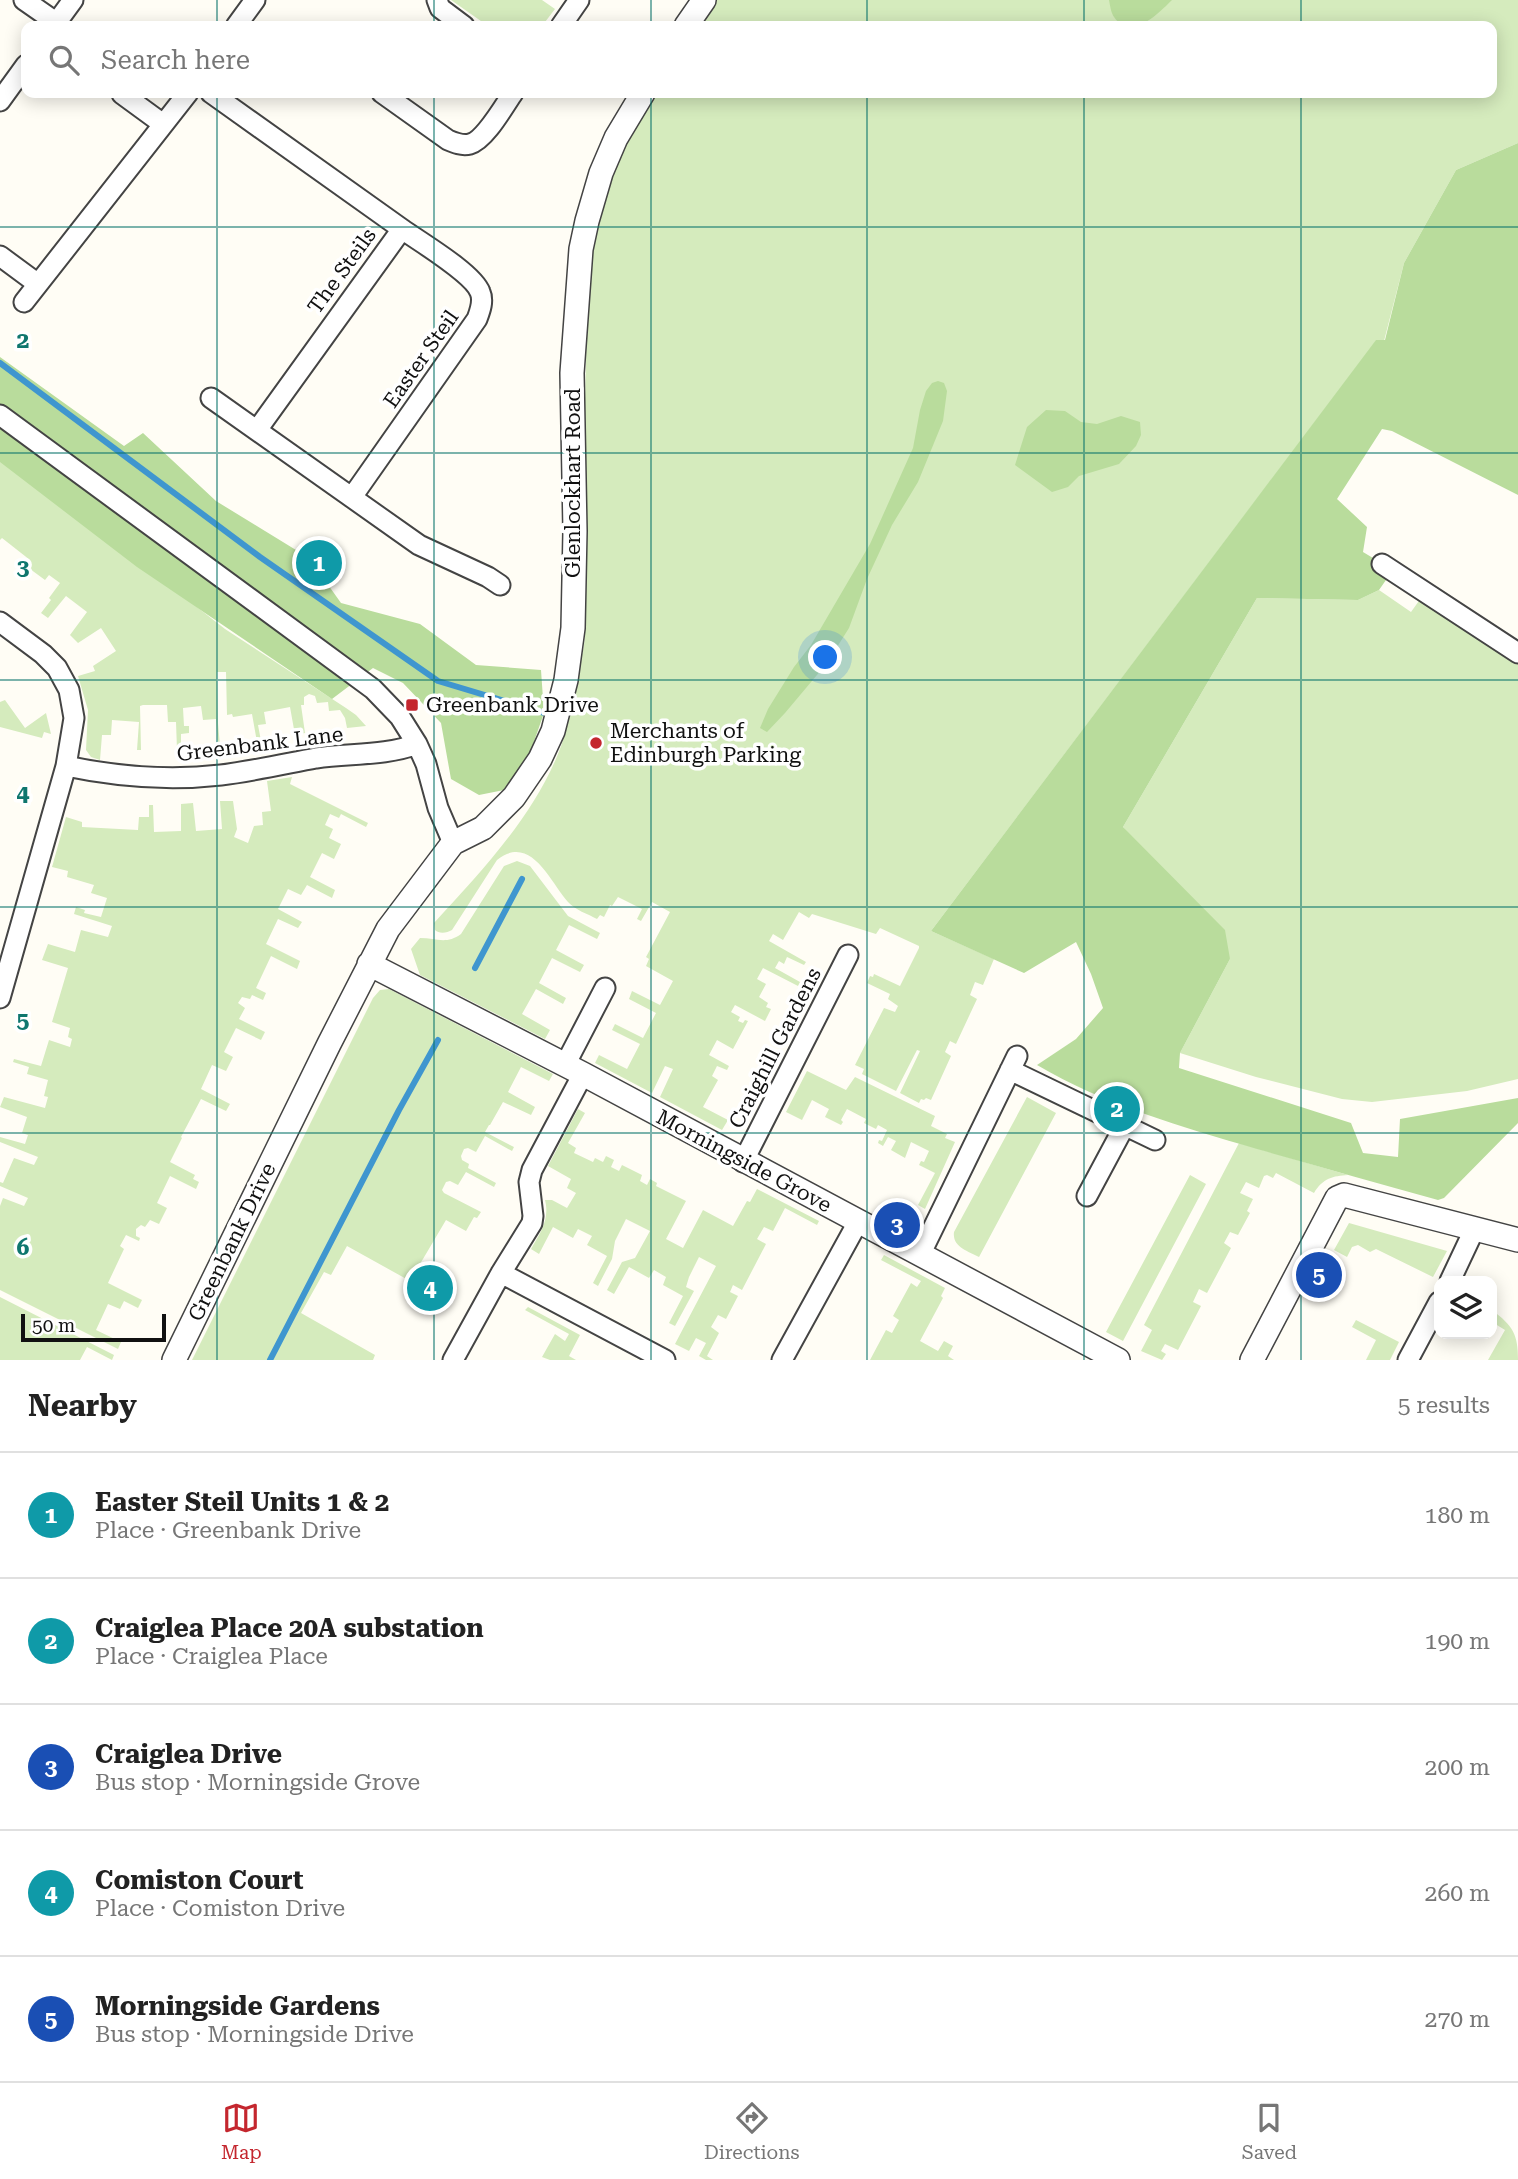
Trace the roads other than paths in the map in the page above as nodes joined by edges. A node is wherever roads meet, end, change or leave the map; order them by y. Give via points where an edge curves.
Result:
1 (24, 0) edge
2 (73, 0) edge
3 (255, 0) edge
4 (437, 0) edge
5 (704, 0) edge
6 (574, 2) edge
7 (50, 21) edge
8 (58, 21) edge
9 (240, 21) edge
10 (457, 21) edge
11 (564, 21) edge
12 (689, 21) edge
13 (21, 72) edge
14 (127, 98) edge
15 (184, 98) edge
16 (218, 98) edge
17 (389, 98) edge
18 (509, 98) edge
19 (640, 98) edge
20 (0, 101) edge
21 (163, 124) junction
22 (402, 229) junction
23 (0, 256) edge
24 (38, 284) junction
25 (24, 302) dead end
26 (211, 398) dead end
27 (0, 415) edge
28 (257, 430) junction
29 (352, 497) junction
30 (1382, 564) dead end
31 (500, 585) dead end
32 (0, 622) edge
33 (1518, 653) edge
34 (417, 744) junction
35 (66, 766) junction
36 (453, 843) junction
37 (848, 955) dead end
38 (369, 964) junction
39 (605, 988) dead end
40 (0, 998) edge
41 (574, 1070) junction
42 (1125, 1125) junction
43 (1155, 1140) dead end
44 (743, 1161) junction
45 (1087, 1196) dead end
46 (858, 1222) junction
47 (1475, 1228) junction
48 (1518, 1240) edge
49 (920, 1255) junction
50 (501, 1273) junction
51 (1452, 1276) edge
52 (1434, 1311) edge
53 (174, 1360) edge
54 (453, 1360) edge
55 (665, 1360) edge
56 (782, 1360) edge
57 (1118, 1360) edge
58 (1252, 1360) edge
59 (1408, 1360) edge

1 - 7 street
2 - 8 street
3 - 9 street
4 - 10 street via 440,9
5 - 12 street
6 - 11 street
13 - 20 street
14 - 21 street
15 - 21 street
16 - 22 street, The Steils
17 - 18 street via 448,140 469,144 481,138
19 - 36 street, Glenlockhart Road via 601,173 581,249 572,373 573,628 557,717 543,752 514,797 483,828
21 - 24 street
22 - 28 street, The Steils
22 - 29 street, Easter Steil via 470,277 481,293 482,306 477,320
23 - 24 street
24 - 25 street
26 - 28 street
27 - 34 street via 355,674 388,704
28 - 29 street
29 - 31 street via 419,545
30 - 33 street
32 - 35 street via 48,659 65,679 74,718
34 - 35 street, Greenbank Lane via 222,775 128,777
34 - 36 street
35 - 40 street
36 - 38 street, Greenbank Drive via 397,915
37 - 44 street, Craighill Gardens
38 - 41 street, Morningside Grove
38 - 53 street, Greenbank Drive
39 - 41 street
41 - 44 street, Morningside Grove
41 - 50 street via 532,1170 532,1223
42 - 43 street
42 - 45 street
42 - 49 street via 1014,1063
44 - 46 street, Morningside Grove
46 - 49 street, Morningside Grove
46 - 56 street
47 - 48 street
47 - 51 street
47 - 58 street via 1344,1195 1337,1198
49 - 57 street, Morningside Grove
50 - 54 street
50 - 55 street
52 - 59 street

